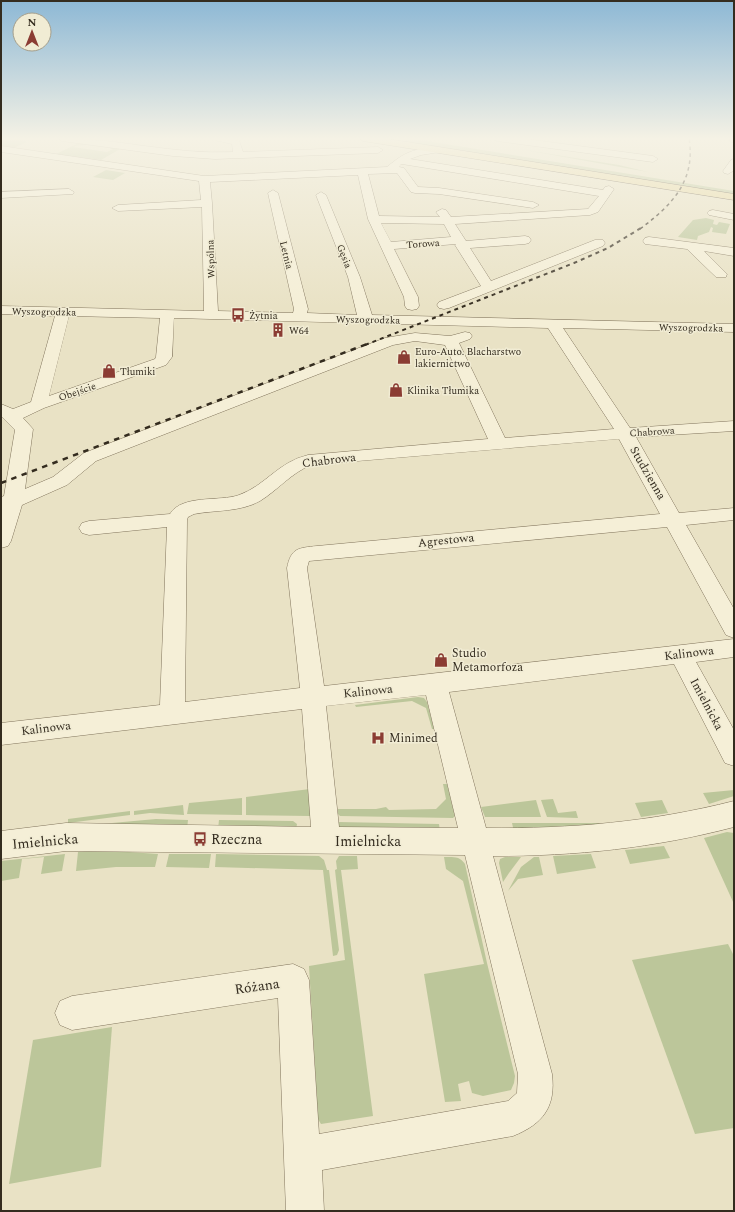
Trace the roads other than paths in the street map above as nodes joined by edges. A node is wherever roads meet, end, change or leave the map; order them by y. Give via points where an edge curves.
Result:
1 (45, 195) edge
2 (206, 195) edge
3 (273, 195) edge
4 (321, 195) dead end
5 (365, 195) edge
6 (462, 195) edge
7 (606, 195) edge
8 (719, 195) edge
9 (734, 197) edge
10 (4, 199) edge
11 (207, 203) junction
12 (118, 208) dead end
13 (590, 212) junction
14 (713, 213) dead end
15 (444, 216) junction
16 (734, 217) edge
17 (374, 218) junction
18 (525, 240) dead end
19 (650, 241) dead end
20 (460, 242) junction
21 (600, 243) dead end
22 (387, 246) junction
23 (692, 246) junction
24 (734, 252) edge
25 (721, 274) dead end
26 (489, 288) junction
27 (444, 305) dead end
28 (1, 310) edge
29 (63, 311) junction
30 (364, 312) junction
31 (167, 314) junction
32 (386, 314) junction
33 (210, 315) junction
34 (299, 317) junction
35 (472, 321) junction
36 (552, 323) junction
37 (734, 328) edge
38 (451, 341) junction
39 (38, 405) junction
40 (7, 412) edge
41 (734, 426) edge
42 (625, 433) junction
43 (499, 444) junction
44 (7, 502) edge
45 (734, 514) edge
46 (673, 519) junction
47 (176, 520) junction
48 (89, 528) dead end
49 (1, 542) edge
50 (734, 629) edge
51 (734, 648) edge
52 (680, 654) junction
53 (435, 684) junction
54 (313, 697) junction
55 (172, 714) junction
56 (1, 734) edge
57 (734, 754) edge
58 (734, 814) edge
59 (326, 841) junction
60 (475, 841) junction
61 (1, 845) edge
62 (72, 1013) dead end
63 (303, 1155) junction
64 (305, 1211) edge

1 - 10 street
2 - 11 street, Wspólna
3 - 34 street, Letnia via 301,309
4 - 30 street, Gęsia
5 - 17 street
6 - 13 street via 528,205 557,204
7 - 13 street
8 - 9 main road
11 - 12 street
11 - 33 street, Wspólna via 212,308
13 - 15 street
14 - 16 street
15 - 17 street
15 - 20 street, Torowa
17 - 22 street
18 - 20 street
19 - 23 street
20 - 22 street, Torowa
20 - 26 street, Torowa
21 - 26 street
22 - 32 street via 416,306
23 - 24 street
23 - 25 street
26 - 27 street
28 - 29 street, Wyszogrodzka
29 - 31 street, Wyszogrodzka
29 - 39 street, Obejście
30 - 32 street, Wyszogrodzka
30 - 34 street, Wyszogrodzka
31 - 33 street, Wyszogrodzka
31 - 39 street, Obejście via 164,357 161,362
32 - 35 street, Wyszogrodzka
33 - 34 street, Wyszogrodzka
35 - 36 street, Wyszogrodzka
35 - 38 street via 468,333
36 - 37 street, Wyszogrodzka
36 - 42 street, Studzienna
38 - 43 street
38 - 44 street via 416,336 390,341 90,457 76,466 65,478
39 - 40 street, Obejście
40 - 44 street via 24,429 18,476
41 - 42 street, Chabrowa
42 - 43 street, Chabrowa
42 - 46 street, Studzienna
43 - 47 street, Chabrowa via 308,460 287,470 250,498 234,503 189,509 181,513
44 - 49 street
45 - 46 street, Agrestowa
46 - 50 street, Studzienna
46 - 54 street, Agrestowa via 303,555 299,558 297,568
47 - 48 street
47 - 55 street
51 - 52 street, Kalinowa
52 - 53 street, Kalinowa
52 - 57 street, Imielnicka
53 - 54 street, Kalinowa
53 - 60 street
54 - 55 street, Kalinowa
54 - 59 street
55 - 56 street, Kalinowa
58 - 60 street, Imielnicka via 703,822 611,837 516,842
59 - 60 street, Imielnicka
59 - 61 street, Imielnicka via 66,837
60 - 63 street via 535,1074 536,1091 530,1107 513,1118
62 - 63 street, Różana via 293,980
63 - 64 street, Różana

